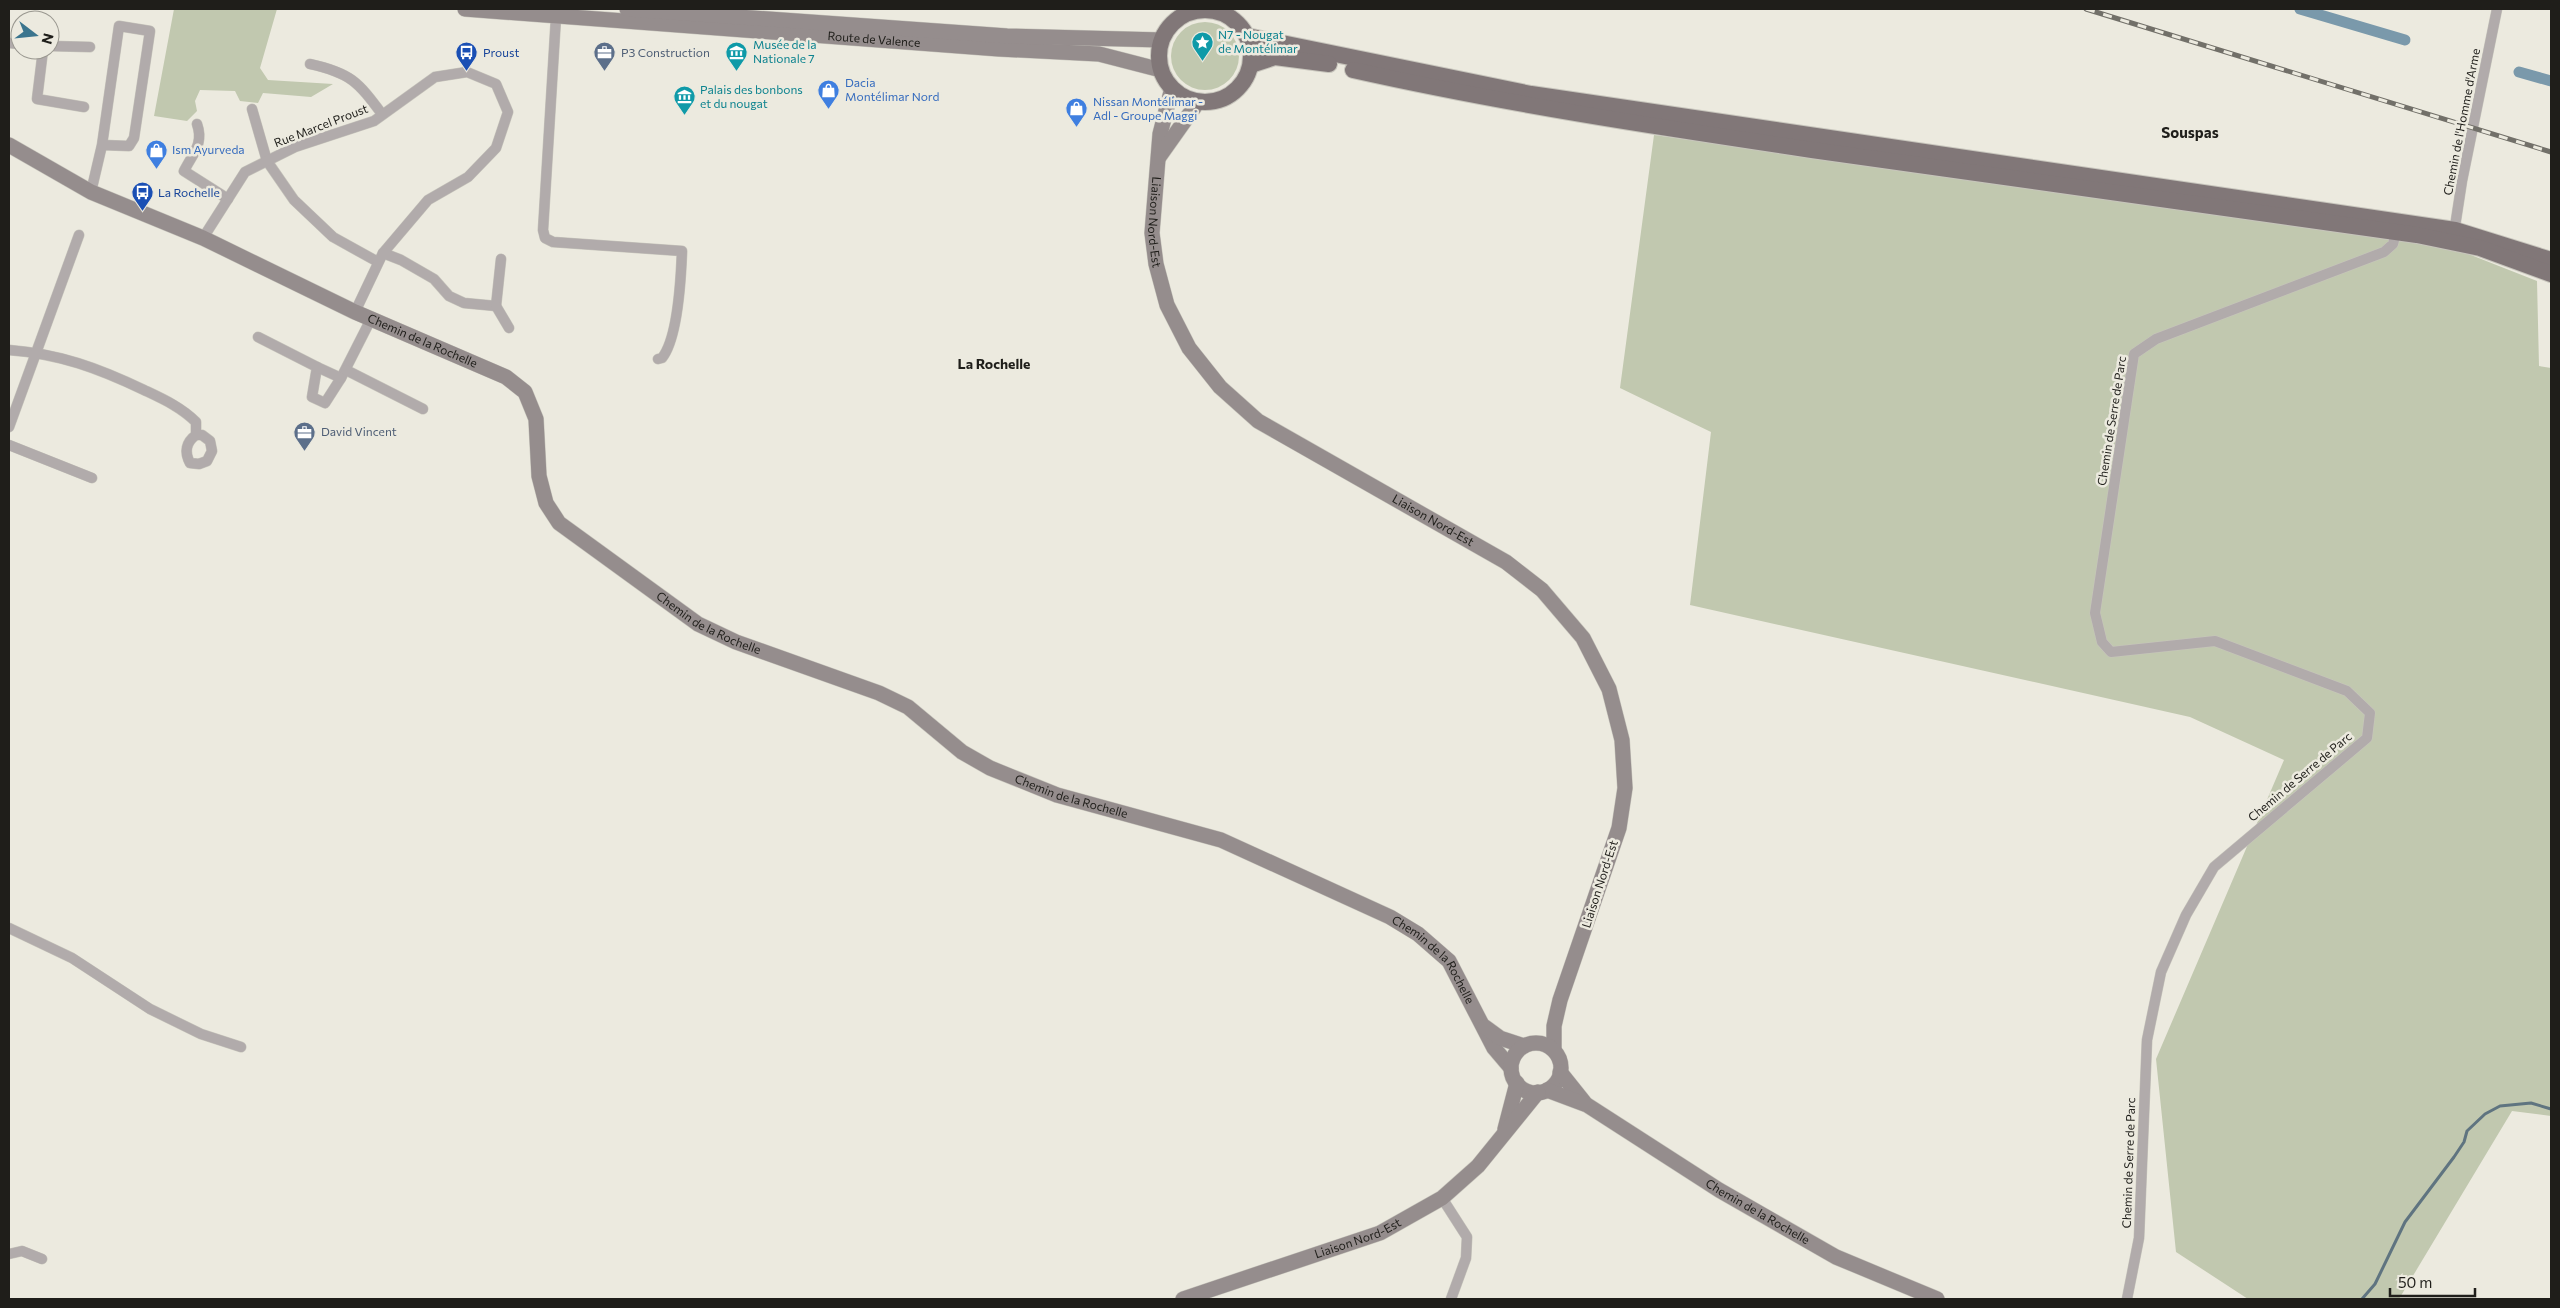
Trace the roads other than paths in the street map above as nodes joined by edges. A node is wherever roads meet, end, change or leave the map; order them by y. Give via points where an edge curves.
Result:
1 (465, 9) edge
2 (627, 9) edge
3 (2498, 9) edge
4 (1213, 10) edge
5 (1183, 12) edge
6 (556, 17) junction
7 (1248, 36) junction
8 (1162, 40) junction
9 (60, 46) edge
10 (90, 47) dead end
11 (42, 60) edge
12 (310, 64) dead end
13 (1251, 64) junction
14 (1162, 70) junction
15 (1172, 88) junction
16 (1198, 102) junction
17 (84, 107) dead end
18 (252, 109) dead end
19 (382, 114) junction
20 (197, 124) dead end
21 (9, 145) edge
22 (102, 145) junction
23 (1157, 160) junction
24 (268, 161) junction
25 (91, 192) junction
26 (228, 199) junction
27 (2398, 226) junction
28 (79, 235) dead end
29 (2454, 235) junction
30 (202, 238) junction
31 (380, 257) junction
32 (501, 259) dead end
33 (2551, 260) edge
34 (2551, 274) edge
35 (496, 306) junction
36 (354, 312) junction
37 (371, 319) junction
38 (509, 328) dead end
39 (258, 337) dead end
40 (9, 350) edge
41 (36, 352) junction
42 (658, 359) dead end
43 (317, 367) junction
44 (343, 374) junction
45 (423, 409) dead end
46 (9, 426) edge
47 (196, 435) junction
48 (9, 444) edge
49 (92, 478) dead end
50 (9, 928) edge
51 (1560, 1000) junction
52 (1482, 1024) junction
53 (1528, 1045) junction
54 (241, 1047) dead end
55 (1554, 1050) junction
56 (1512, 1068) junction
57 (1560, 1072) junction
58 (1517, 1083) junction
59 (1543, 1091) junction
60 (1587, 1105) junction
61 (1504, 1132) junction
62 (1442, 1198) junction
63 (9, 1254) edge
64 (42, 1259) dead end
65 (1183, 1299) edge
66 (1451, 1299) edge
67 (1937, 1299) edge
68 (2126, 1299) edge

1 - 6 main road, Route de Valence
2 - 8 main road, Route de Valence via 1024,37
3 - 29 street, Chemin de l'Homme d'Arme
4 - 5 main road
4 - 7 main road via 1235,20
5 - 8 main road
6 - 14 main road, Route de Valence via 1099,54
6 - 42 street via 545,238 553,242 682,251 677,308 668,351
7 - 13 main road
7 - 27 main road via 1531,94
8 - 14 main road via 1159,55
9 - 10 street
11 - 17 street via 37,99
12 - 19 street, Rue Marcel Proust via 333,69 352,78
13 - 16 main road via 1241,86 1232,94
13 - 27 main road via 1275,57 1286,58 1580,115 1886,161
14 - 15 main road
15 - 16 main road
15 - 23 main road, Liaison Nord-Est
16 - 23 main road
18 - 24 street, Rue Marcel Proust
19 - 24 street, Rue Marcel Proust via 374,121 295,147
19 - 31 street, Rue Marcel Proust via 435,77 468,72 496,84 508,112 496,148 468,177 428,200
20 - 26 street via 200,142 184,171
21 - 25 main road, Chemin de la Rochelle
22 - 22 street via 129,146 134,138 150,31 119,26
22 - 25 street
23 - 51 main road, Liaison Nord-Est via 1152,233 1167,305 1189,348 1220,387 1258,421 1506,562 1535,585 1583,638 1610,689 1622,740 1623,804 1619,828 1601,884
24 - 26 street, Rue Marcel Proust via 245,172
24 - 31 street, Rue Marcel Proust via 294,200 333,237
25 - 30 main road, Chemin de la Rochelle
26 - 30 street, Rue Marcel Proust
27 - 29 main road
27 - 68 street, Chemin de Serre de Parc via 2393,244 2384,252 2156,339 2134,354 2095,613 2102,642 2111,652 2216,641 2347,691 2370,713 2367,738 2214,866 2186,915 2162,972 2148,1040 2139,1238
28 - 41 street
29 - 33 main road
29 - 34 main road
30 - 36 main road, Chemin de la Rochelle
31 - 35 street, Rue Marcel Proust via 401,260 434,279 449,296 464,303
31 - 36 street, Rue Marcel Proust
32 - 35 street
35 - 38 street
36 - 37 main road, Chemin de la Rochelle
37 - 44 street
37 - 52 main road, Chemin de la Rochelle via 506,377 525,392 536,419 539,476 546,503 559,524 698,624 736,642 886,696 908,707 962,752 990,768 1057,795 1220,840 1390,916 1418,934 1449,961
39 - 43 street
40 - 41 street
41 - 46 street
41 - 47 street via 107,372 183,409 196,422
43 - 44 street
43 - 44 street via 312,397 326,403
44 - 45 street
47 - 47 street via 210,441 212,451 207,461 199,464 190,462 186,455 187,445
48 - 49 street
50 - 54 street via 72,958 150,1009 201,1034
51 - 53 main road, Liaison Nord-Est via 1547,1024
51 - 55 main road, Liaison Nord-Est via 1554,1026
52 - 53 main road, Chemin de la Rochelle via 1500,1038
52 - 56 main road, Chemin de la Rochelle via 1494,1048
53 - 55 main road via 1544,1044
53 - 56 main road via 1515,1056
55 - 57 main road via 1560,1060
56 - 58 main road
57 - 59 main road via 1556,1082
57 - 60 main road, Chemin de la Rochelle
58 - 59 main road via 1526,1090
58 - 61 main road, Liaison Nord-Est
59 - 60 main road, Chemin de la Rochelle
59 - 61 main road, Liaison Nord-Est
60 - 67 main road, Chemin de la Rochelle via 1719,1190 1836,1257
61 - 62 main road, Liaison Nord-Est via 1478,1166
62 - 65 main road, Liaison Nord-Est via 1380,1234
62 - 66 street via 1467,1237 1466,1258
63 - 64 street via 22,1251

